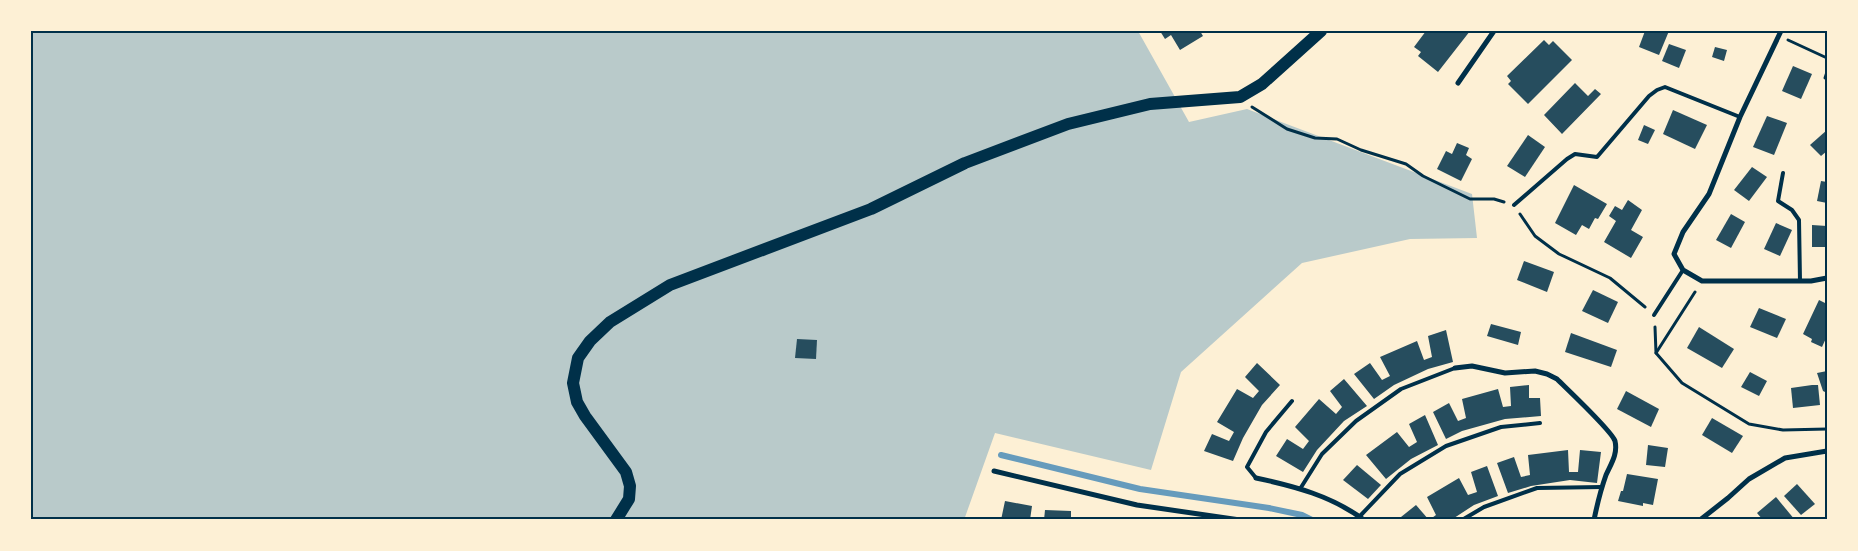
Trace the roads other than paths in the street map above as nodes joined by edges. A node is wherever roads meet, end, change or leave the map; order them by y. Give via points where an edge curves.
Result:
1 (1321, 31) edge
2 (1494, 31) edge
3 (1780, 34) edge
4 (1458, 83) dead end
5 (1740, 117) junction
6 (1783, 174) dead end
7 (1514, 205) road end
8 (1683, 270) junction
9 (1827, 278) edge
10 (1800, 281) junction
11 (1654, 315) road end
12 (1455, 368) joint
13 (1292, 401) dead end
14 (1540, 423) dead end
15 (1827, 451) edge
16 (994, 471) dead end
17 (1256, 478) joint
18 (1602, 487) junction
19 (1300, 489) junction
20 (1362, 518) edge
21 (616, 520) edge
22 (1240, 520) edge
23 (1462, 520) edge
24 (1594, 520) edge
25 (1700, 520) edge

1 - 21 main road via 1262,84 1240,97 1150,104 1068,124 965,163 871,209 670,285 610,322 578,358 573,384 584,416 626,472 629,499
2 - 4 street
3 - 5 street
5 - 7 lane via 1665,87 1657,90 1598,157 1576,154 1567,158
5 - 8 street via 1709,194 1683,232 1674,254
6 - 10 lane via 1778,201 1792,210 1799,220
8 - 10 street via 1702,281
8 - 11 lane
9 - 10 street
12 - 18 street via 1472,366 1505,373 1535,371 1557,379 1609,430 1615,441 1613,463
12 - 19 lane via 1401,388 1356,421 1322,454
13 - 17 lane via 1266,432 1247,467
14 - 20 lane via 1501,427 1446,446 1400,474
15 - 25 street via 1785,458 1749,479
16 - 22 street via 1138,505
17 - 19 street
18 - 23 lane via 1537,488 1484,507
18 - 24 street
19 - 20 street via 1318,494

